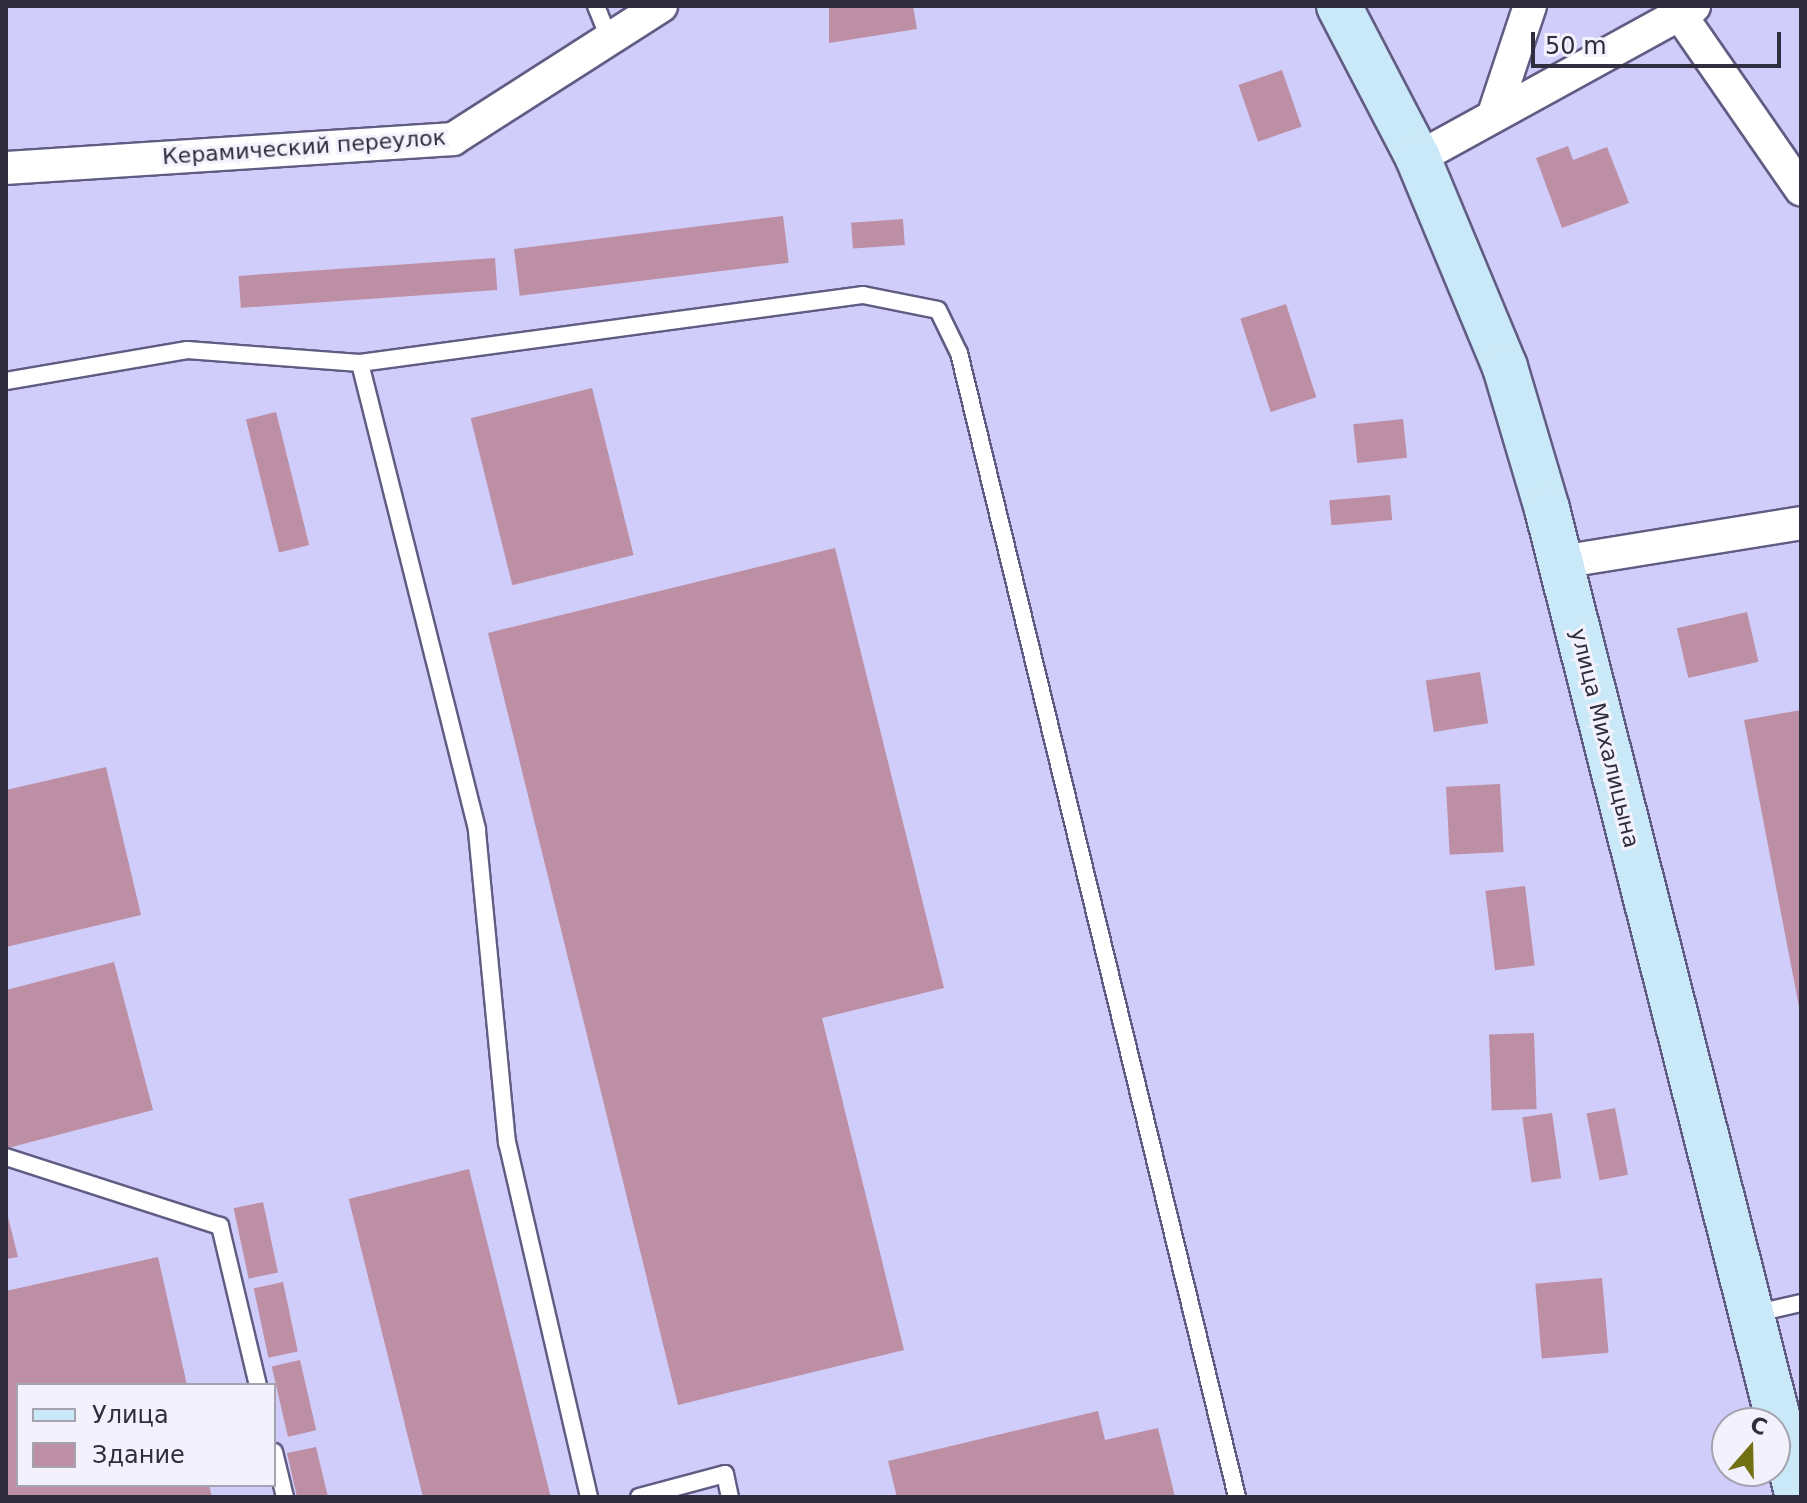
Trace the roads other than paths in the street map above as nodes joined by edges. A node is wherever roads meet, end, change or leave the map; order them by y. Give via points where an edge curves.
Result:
1 (596, 6) edge
2 (661, 6) edge
3 (1339, 6) edge
4 (1530, 6) edge
5 (1688, 11) edge
6 (609, 39) junction
7 (1495, 111) junction
8 (1418, 158) junction
9 (6, 168) edge
10 (1801, 189) edge
11 (360, 363) junction
12 (6, 381) edge
13 (1801, 523) edge
14 (1561, 562) junction
15 (6, 1157) edge
16 (1801, 1303) edge
17 (1751, 1315) junction
18 (258, 1383) edge
19 (276, 1460) edge
20 (1798, 1495) edge
21 (285, 1497) edge
22 (589, 1497) edge
23 (639, 1497) edge
24 (730, 1497) edge
25 (1237, 1497) edge

1 - 6 lane
2 - 6 street, Керамический переулок
3 - 8 main road, улица Михалицына
4 - 7 street
5 - 7 street
5 - 10 street
6 - 9 street, Керамический переулок via 453,139
7 - 8 street
8 - 14 main road, улица Михалицына via 1505,367
11 - 12 lane via 187,350
11 - 22 lane via 477,829 507,1143
11 - 25 lane via 863,295 938,310 959,353
13 - 14 street
14 - 17 main road, улица Михалицына
15 - 18 lane via 220,1226
16 - 17 lane
17 - 20 main road, улица Михалицына
19 - 21 lane
23 - 24 lane via 725,1474

